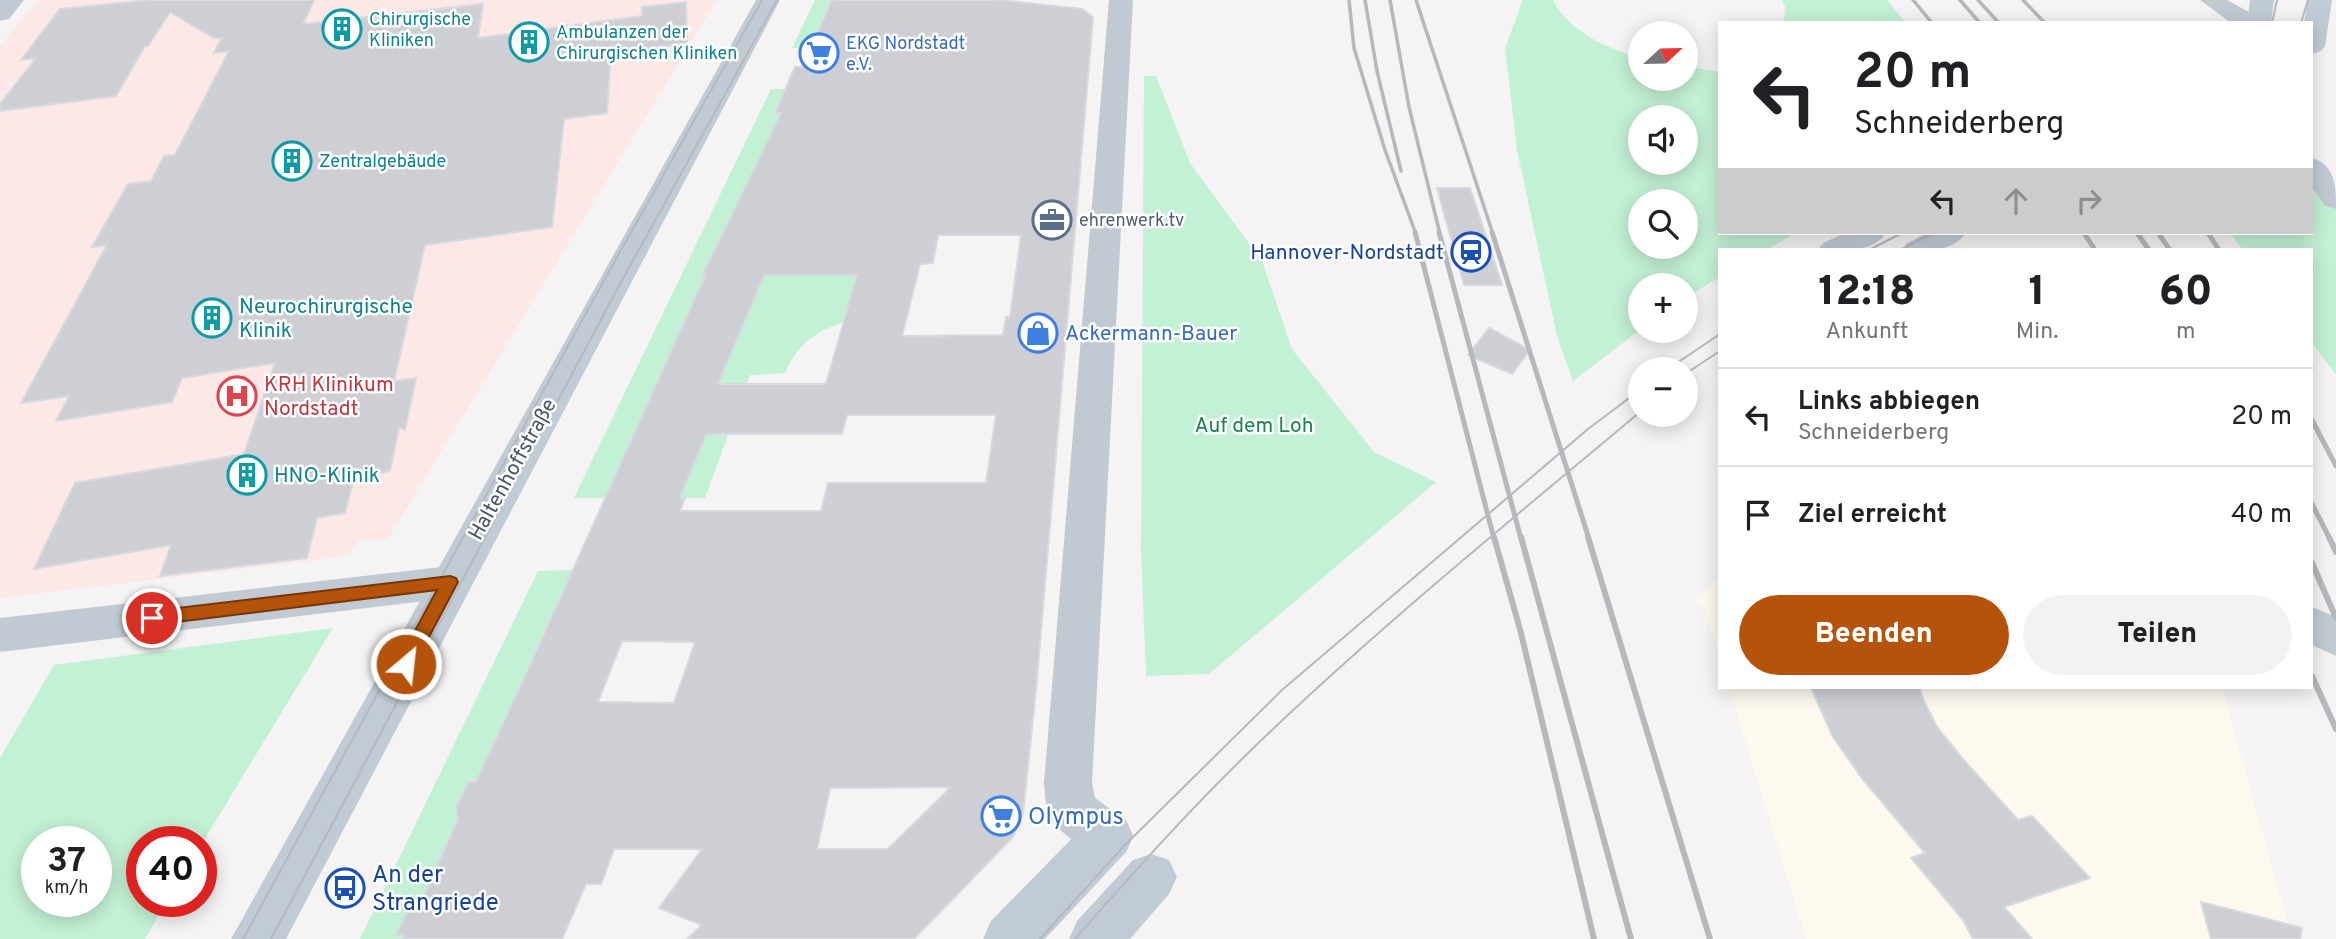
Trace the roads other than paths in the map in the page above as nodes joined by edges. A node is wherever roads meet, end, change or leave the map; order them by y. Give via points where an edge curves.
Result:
1 (12, 0) edge
2 (768, 0) edge
3 (1121, 0) edge
4 (2212, 0) edge
5 (2262, 0) edge
6 (2320, 0) edge
7 (0, 14) edge
8 (2247, 21) edge
9 (2259, 21) edge
10 (2313, 38) edge
11 (2313, 44) edge
12 (2335, 49) edge
13 (2313, 168) edge
14 (2336, 200) edge
15 (1866, 235) edge
16 (1946, 235) edge
17 (1838, 248) edge
18 (1922, 248) edge
19 (450, 582) junction
20 (2313, 625) edge
21 (0, 635) edge
22 (2336, 639) edge
23 (1152, 877) dead end
24 (258, 939) edge
25 (1010, 939) edge
26 (1096, 939) edge

1 - 7 street
2 - 19 street, Haltenhoffstraße
3 - 25 street via 1068,783 1072,809 1108,836
4 - 8 street
5 - 9 street
6 - 10 street
11 - 12 street
13 - 14 street
15 - 17 street
16 - 18 street
19 - 21 street
19 - 24 street, Haltenhoffstraße
20 - 22 street
23 - 26 street

